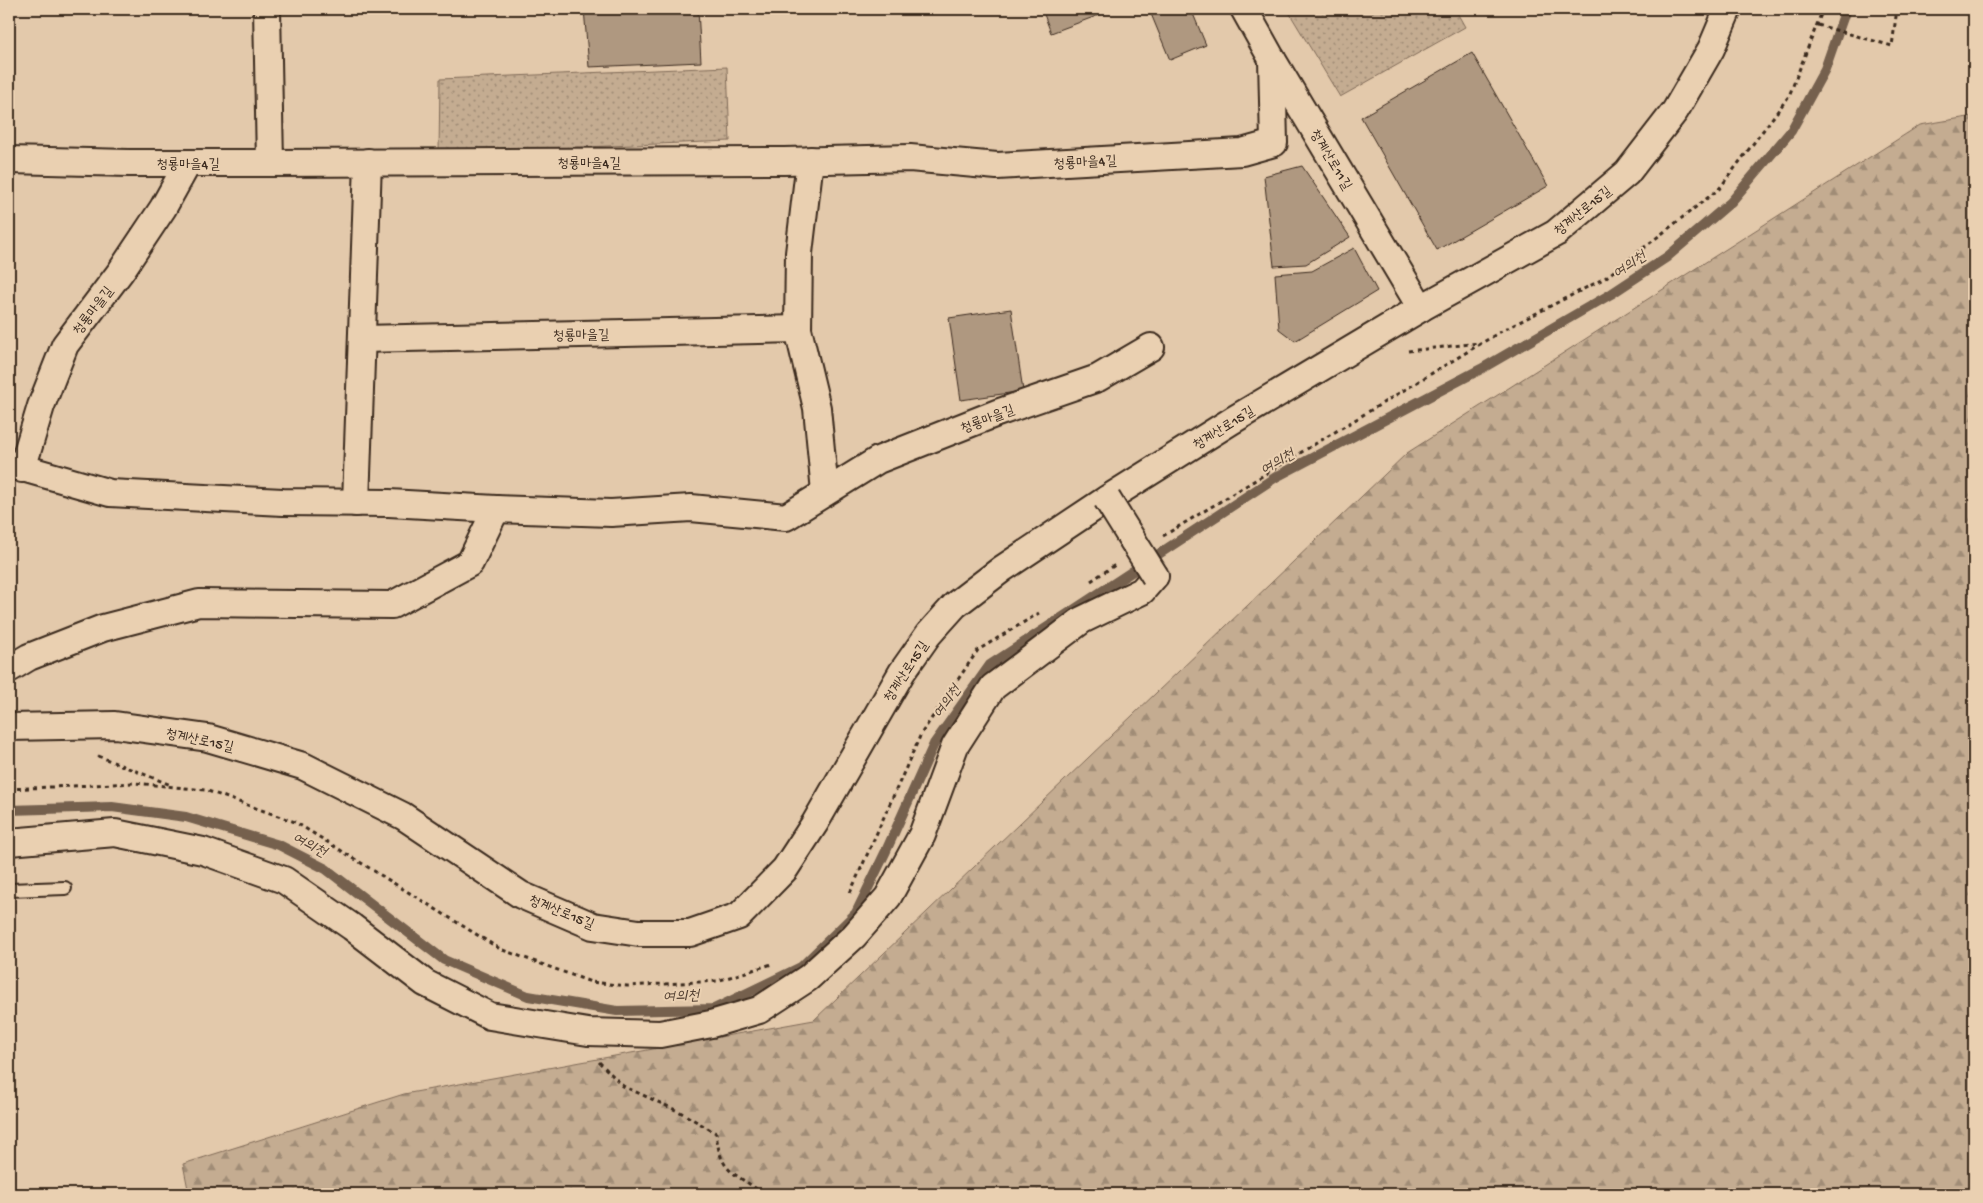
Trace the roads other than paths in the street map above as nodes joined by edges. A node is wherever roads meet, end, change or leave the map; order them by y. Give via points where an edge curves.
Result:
1 (267, 9) edge
2 (1244, 9) edge
3 (1728, 9) edge
4 (1272, 59) junction
5 (9, 160) edge
6 (810, 160) junction
7 (368, 162) junction
8 (188, 163) junction
9 (270, 163) junction
10 (1421, 308) junction
11 (798, 329) junction
12 (362, 340) junction
13 (1151, 347) dead end
14 (16, 467) edge
15 (825, 492) junction
16 (1107, 499) junction
17 (356, 503) junction
18 (496, 509) junction
19 (9, 669) edge
20 (9, 727) edge
21 (9, 842) edge
22 (65, 888) dead end
23 (9, 890) edge

1 - 9 street
2 - 4 street, 청계산로11길
3 - 10 street, 청계산로15길 via 1712,49 1675,111 1627,173 1556,233
4 - 6 street, 청룡마을4길 via 1274,143 1242,152 997,166 910,158
4 - 10 street, 청계산로11길
5 - 8 street, 청룡마을4길
6 - 7 street, 청룡마을4길
6 - 11 street via 799,253
7 - 9 street, 청룡마을4길
7 - 12 street
8 - 9 street, 청룡마을4길
8 - 14 street, 청룡마을길 via 121,271 65,345
10 - 16 street, 청계산로15길
11 - 12 street, 청룡마을길
11 - 15 street via 817,408
12 - 17 street
13 - 15 street, 청룡마을길 via 1098,378 878,460
14 - 17 street, 청룡마을길 via 110,493
15 - 18 street, 청룡마을길 via 786,517 691,508 611,513
16 - 20 street, 청계산로15길 via 1002,569 955,605 902,672 785,869 739,916 690,932 639,933 593,926 521,895 403,816 295,764 208,738 115,725
16 - 21 street, bridge via 1155,576 1142,591 1082,620 993,687 955,746 922,835 888,897 854,936 808,978 759,1010 712,1024 660,1034 588,1032 490,1016 425,983 284,880 203,851 115,833
17 - 18 street, 청룡마을길
18 - 19 street via 470,563 392,605 199,603 102,628 29,657
22 - 23 lane

